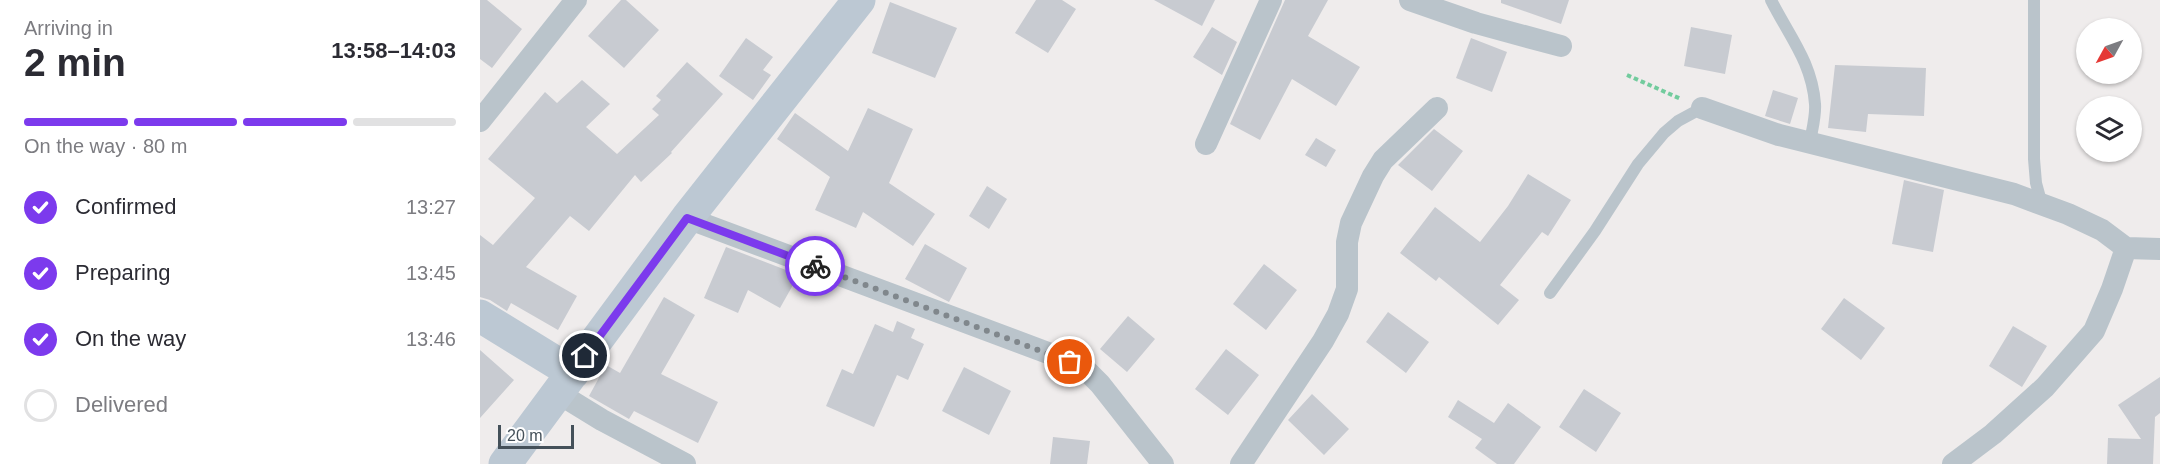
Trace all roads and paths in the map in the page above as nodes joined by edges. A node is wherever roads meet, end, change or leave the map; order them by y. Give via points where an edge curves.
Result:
1 (576, 0) edge
2 (859, 0) edge
3 (1271, 0) edge
4 (1410, 0) edge
5 (1771, 0) edge
6 (2034, 0) edge
7 (1561, 46) dead end
8 (1627, 75) dead end
9 (1437, 108) dead end
10 (1702, 108) junction
11 (480, 121) edge
12 (1810, 142) junction
13 (1206, 144) dead end
14 (2043, 205) junction
15 (687, 218) junction
16 (2126, 248) junction
17 (2160, 249) edge
18 (1551, 293) dead end
19 (480, 316) edge
20 (566, 383) junction
21 (505, 464) edge
22 (685, 464) edge
23 (1163, 464) edge
24 (1241, 464) edge
25 (1953, 464) edge

1 - 11 street
2 - 15 street
3 - 13 street
4 - 7 street
5 - 12 lane via 1810,75 1815,106
6 - 14 lane via 2034,159
8 - 10 path
9 - 24 street via 1383,160 1373,176 1350,223 1347,289 1338,314
10 - 12 street
10 - 18 lane via 1664,132
12 - 14 street via 1967,181
14 - 16 street via 2102,230
15 - 20 street
15 - 23 street via 1084,368
16 - 17 street
16 - 25 street via 2094,331 2044,387
19 - 20 street
20 - 21 street
20 - 22 street via 602,420

